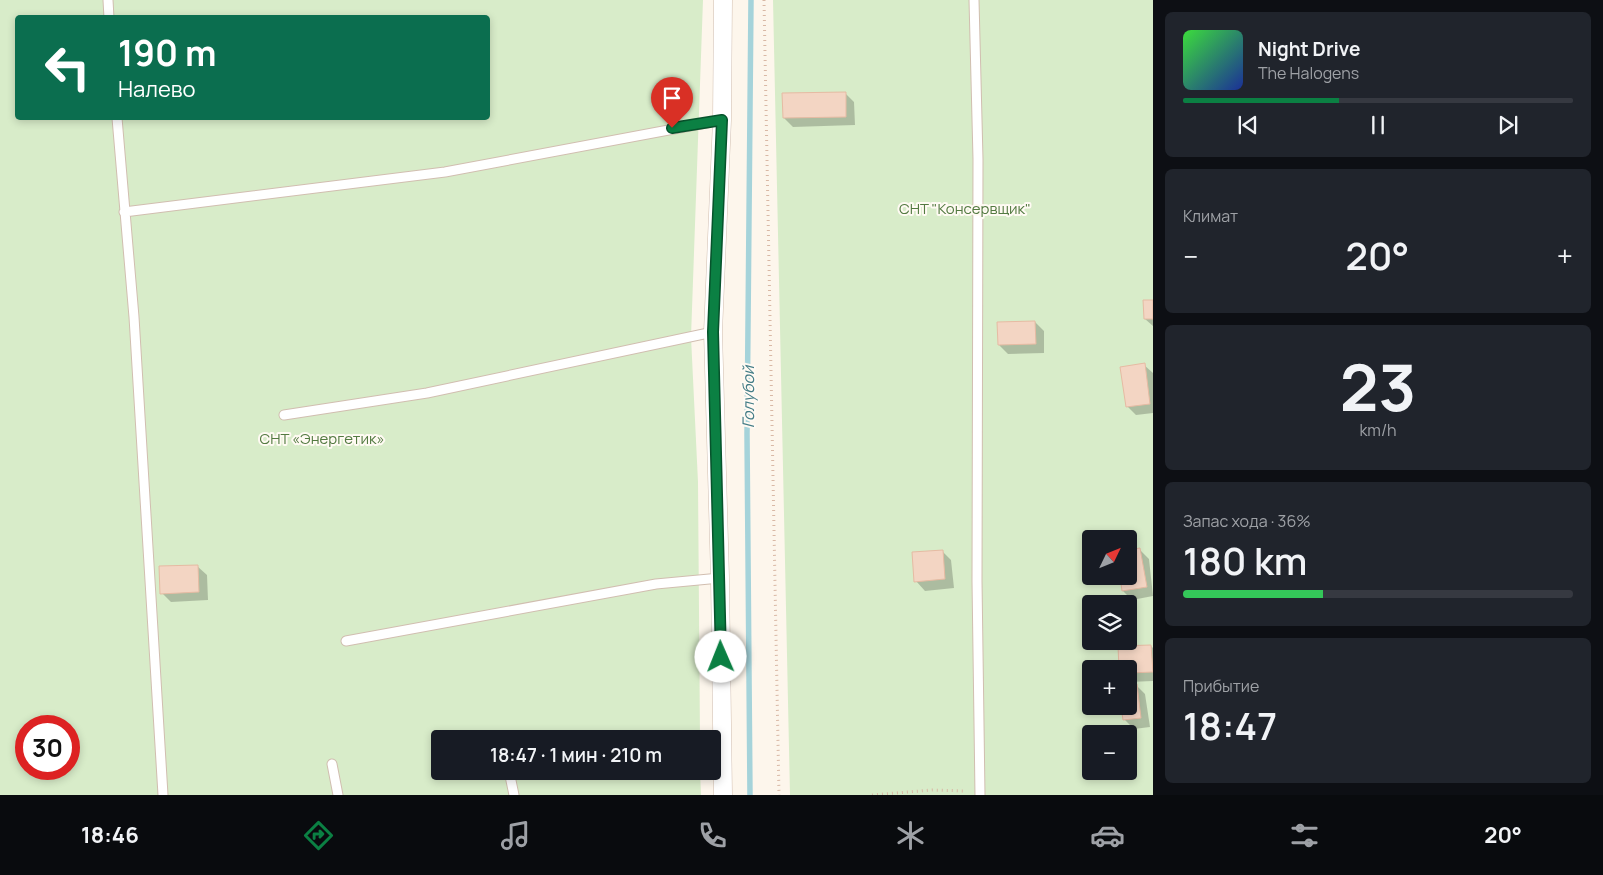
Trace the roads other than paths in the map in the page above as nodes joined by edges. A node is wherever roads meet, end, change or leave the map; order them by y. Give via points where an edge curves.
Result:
1 (110, 0) edge
2 (722, 0) edge
3 (974, 0) edge
4 (109, 15) edge
5 (117, 120) edge
6 (722, 120) junction
7 (124, 212) junction
8 (713, 332) junction
9 (284, 415) dead end
10 (720, 578) junction
11 (346, 642) dead end
12 (332, 764) dead end
13 (511, 780) edge
14 (980, 793) edge
15 (163, 795) edge
16 (338, 795) edge
17 (514, 795) edge
18 (723, 795) edge

1 - 4 lane
2 - 6 street
3 - 14 lane via 978,159 976,580
5 - 7 lane
6 - 7 lane via 445,172
6 - 8 street
7 - 15 lane via 134,317
8 - 9 lane via 427,393
8 - 10 street
10 - 11 lane via 656,584
10 - 18 street
12 - 16 lane
13 - 17 lane

